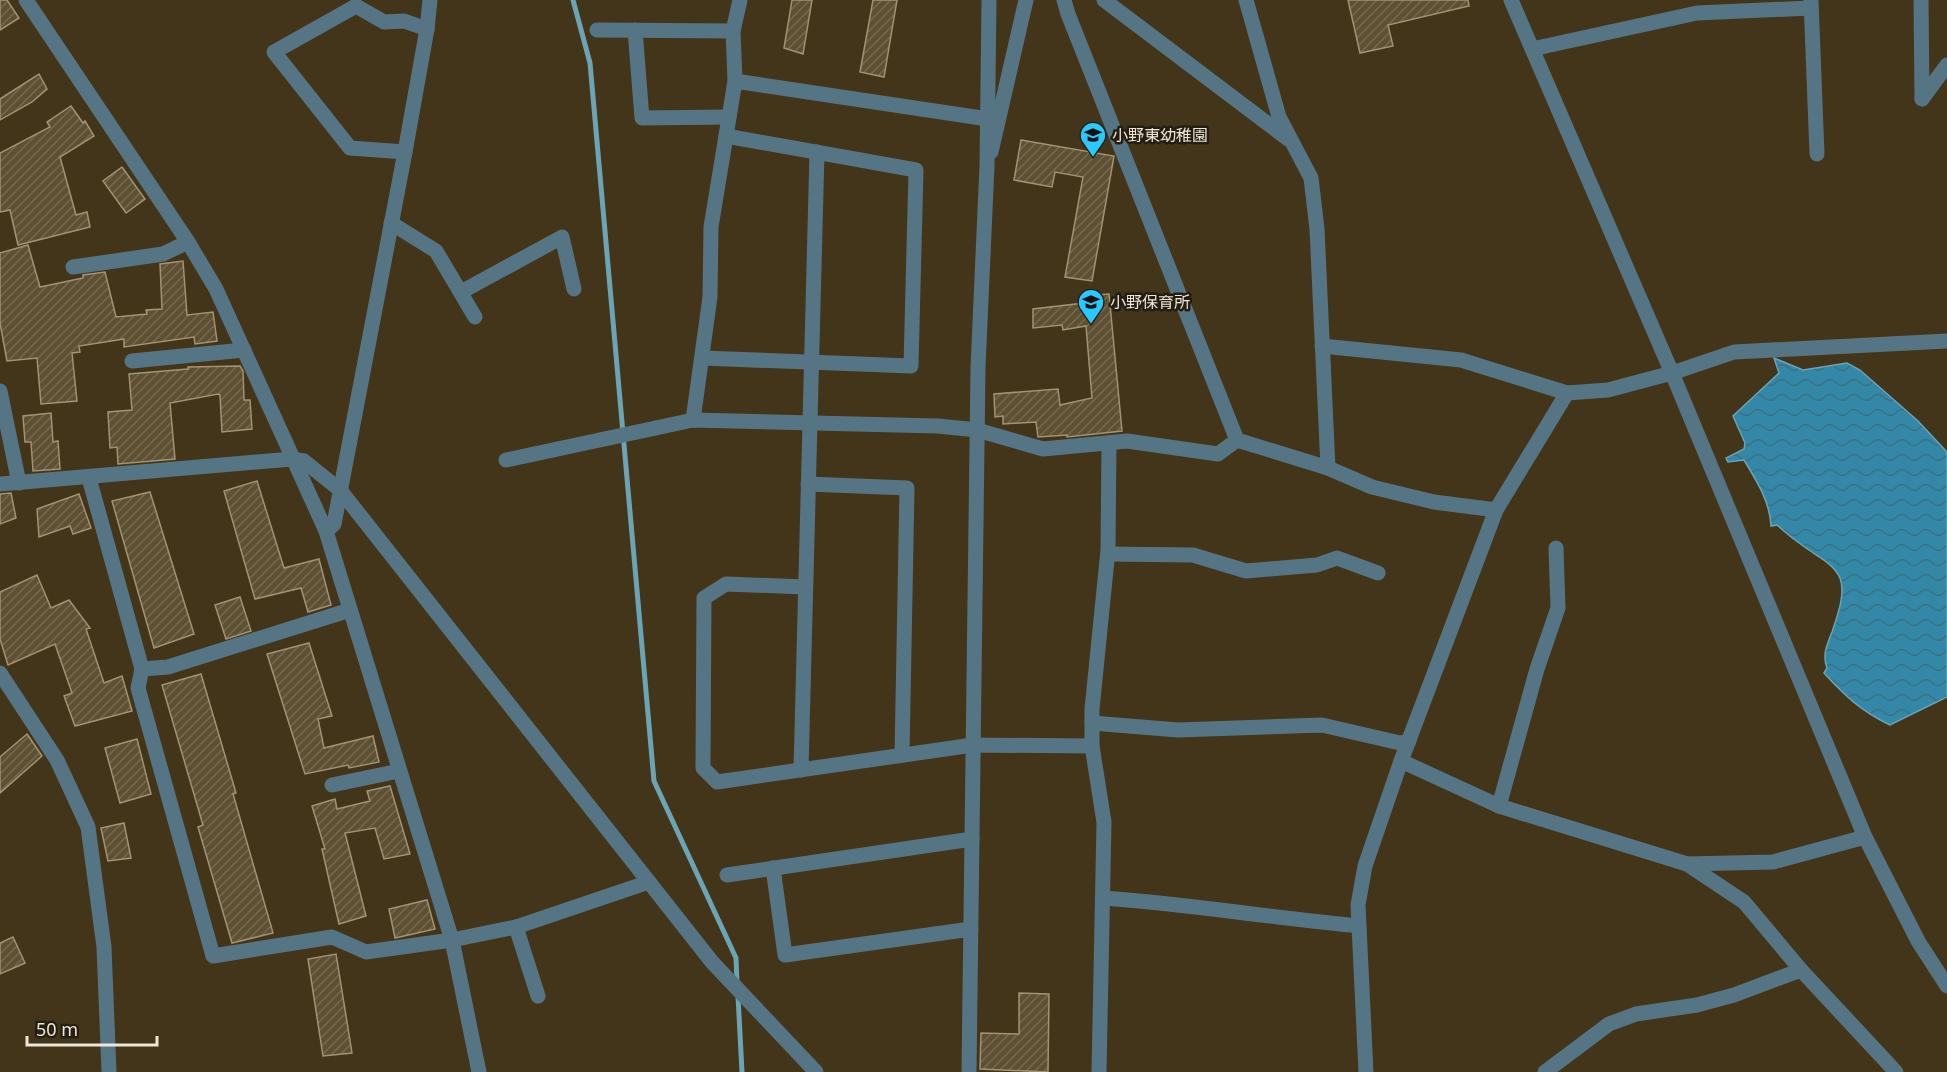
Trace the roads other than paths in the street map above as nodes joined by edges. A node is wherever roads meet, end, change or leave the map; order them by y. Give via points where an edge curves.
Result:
1 (26, 0) edge
2 (430, 0) edge
3 (740, 0) edge
4 (989, 0) edge
5 (1026, 0) edge
6 (1064, 0) edge
7 (1104, 0) edge
8 (1246, 0) edge
9 (1511, 0) edge
10 (1921, 0) edge
11 (1811, 4) edge
12 (1697, 6) edge
13 (427, 28) junction
14 (597, 30) dead end
15 (635, 30) junction
16 (733, 31) junction
17 (1532, 49) junction
18 (1947, 65) edge
19 (735, 81) junction
20 (729, 117) junction
21 (988, 119) junction
22 (726, 136) junction
23 (1292, 142) junction
24 (405, 152) junction
25 (818, 152) junction
26 (1817, 154) dead end
27 (987, 166) junction
28 (392, 223) junction
29 (188, 242) junction
30 (73, 267) dead end
31 (574, 289) dead end
32 (461, 292) junction
33 (475, 317) dead end
34 (1947, 341) edge
35 (1322, 346) junction
36 (244, 350) junction
37 (702, 358) junction
38 (132, 361) dead end
39 (811, 362) junction
40 (1672, 373) junction
41 (0, 391) edge
42 (1567, 393) junction
43 (693, 420) junction
44 (809, 423) junction
45 (977, 429) junction
46 (1237, 440) junction
47 (1109, 443) junction
48 (292, 459) junction
49 (506, 460) dead end
50 (1328, 468) junction
51 (89, 478) junction
52 (19, 483) junction
53 (0, 484) edge
54 (808, 484) junction
55 (340, 490) junction
56 (1496, 510) junction
57 (326, 531) junction
58 (1556, 548) dead end
59 (1108, 554) junction
60 (1378, 573) dead end
61 (805, 587) junction
62 (350, 610) junction
63 (142, 669) junction
64 (0, 673) edge
65 (1092, 723) junction
66 (1409, 741) junction
67 (973, 745) junction
68 (1092, 746) junction
69 (902, 755) junction
70 (1401, 761) junction
71 (801, 770) junction
72 (399, 771) junction
73 (332, 785) dead end
74 (1499, 806) junction
75 (1865, 837) junction
76 (972, 839) junction
77 (1687, 864) junction
78 (773, 868) junction
79 (728, 875) dead end
80 (649, 882) junction
81 (1103, 898) junction
82 (1359, 926) junction
83 (516, 927) junction
84 (971, 929) junction
85 (452, 940) junction
86 (1801, 970) junction
87 (1947, 986) edge
88 (538, 996) dead end
89 (109, 1072) edge
90 (479, 1072) edge
91 (816, 1072) edge
92 (969, 1072) edge
93 (1099, 1072) edge
94 (1366, 1072) edge
95 (1545, 1072) edge
96 (1896, 1072) edge

1 - 29 street
2 - 13 street
3 - 16 street
4 - 21 street
5 - 27 street
6 - 46 street
7 - 23 street
8 - 23 street via 1279,117
9 - 17 street
10 - 18 street via 1922,99
11 - 12 street
11 - 26 street
12 - 17 street
13 - 24 street
13 - 24 street via 404,21 384,22 356,6 274,52 350,148
14 - 15 street
15 - 16 street
15 - 20 street via 642,118
16 - 19 street
17 - 40 street
19 - 20 street
19 - 21 street
20 - 22 street
21 - 27 street
22 - 25 street
22 - 37 street via 711,227 710,297
23 - 35 street via 1311,178
24 - 28 street
25 - 39 street
25 - 39 street via 916,170 911,366
27 - 45 street
28 - 32 street via 436,252
28 - 55 street
29 - 30 street via 164,254
29 - 36 street via 216,289
31 - 32 street via 562,237
32 - 33 street
34 - 40 street via 1734,352
35 - 42 street via 1461,360
35 - 50 street
36 - 38 street
36 - 48 street
37 - 39 street
37 - 43 street
39 - 44 street
40 - 42 street via 1608,390
40 - 75 street
41 - 52 street
42 - 56 street
43 - 44 street
43 - 49 street
44 - 45 street
44 - 54 street
45 - 47 street via 1043,449
45 - 67 street
46 - 47 street via 1218,454 1126,441
46 - 50 street
47 - 59 street
48 - 51 street
48 - 55 street via 304,461
48 - 57 street
50 - 56 street via 1372,487 1434,502
51 - 52 street
51 - 63 street
52 - 53 street
54 - 61 street
54 - 69 street via 907,488
55 - 57 street via 334,524
55 - 80 street
56 - 66 street
57 - 62 street
58 - 74 street via 1558,608
59 - 60 street via 1193,555 1246,572 1317,565 1337,558
59 - 65 street
61 - 71 street
61 - 71 street via 726,584 704,598 703,768 717,782
62 - 63 street via 168,666
62 - 72 street
63 - 85 street via 138,688 213,956 332,937 366,952
64 - 89 street via 57,760 88,827 104,947
65 - 66 street via 1178,730 1322,725 1400,743
65 - 68 street
66 - 70 street
67 - 68 street
67 - 69 street
67 - 76 street
68 - 81 street via 1104,822
69 - 71 street
70 - 74 street
70 - 82 street via 1365,866 1358,905
72 - 73 street
72 - 85 street
74 - 77 street
75 - 77 street via 1773,862
75 - 87 street via 1918,941
76 - 78 street
76 - 84 street
77 - 86 street via 1744,902
78 - 79 street
78 - 84 street via 785,956
80 - 83 street
80 - 91 street via 712,962
81 - 82 street
81 - 93 street
82 - 94 street
83 - 85 street
83 - 88 street
84 - 92 street
85 - 90 street
86 - 95 street via 1734,995 1636,1014 1609,1024
86 - 96 street

